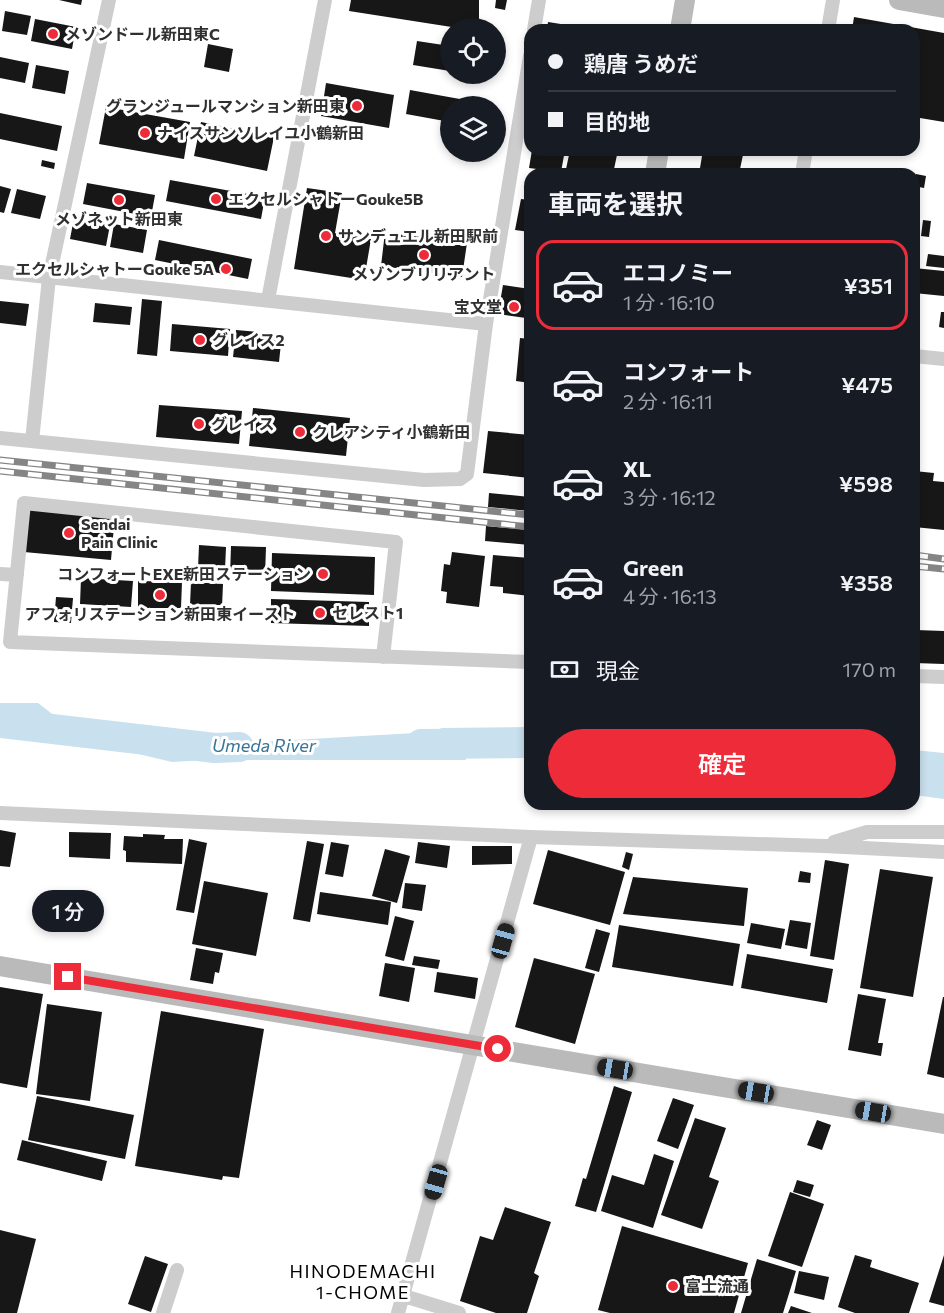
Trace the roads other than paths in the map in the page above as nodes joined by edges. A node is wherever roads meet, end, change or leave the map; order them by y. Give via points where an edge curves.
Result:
1 (109, 0) edge
2 (325, 0) edge
3 (539, 0) edge
4 (685, 0) edge
5 (833, 0) edge
6 (899, 0) edge
7 (944, 8) edge
8 (535, 24) edge
9 (681, 24) edge
10 (829, 24) edge
11 (524, 93) edge
12 (0, 272) edge
13 (49, 278) junction
14 (268, 300) junction
15 (486, 324) junction
16 (920, 357) edge
17 (944, 359) edge
18 (0, 438) edge
19 (32, 441) junction
20 (0, 574) edge
21 (17, 575) junction
22 (383, 657) junction
23 (524, 662) edge
24 (920, 676) edge
25 (944, 677) edge
26 (0, 813) edge
27 (944, 832) edge
28 (531, 837) junction
29 (824, 846) junction
30 (944, 852) edge
31 (0, 966) edge
32 (474, 1046) junction
33 (944, 1124) edge
34 (177, 1270) dead end
35 (404, 1296) junction
36 (163, 1313) edge
37 (398, 1313) edge
38 (459, 1313) edge

1 - 13 street
2 - 14 street
3 - 8 street
4 - 9 street
5 - 10 street
6 - 7 street
11 - 15 street
12 - 13 street
13 - 14 street
13 - 19 street
14 - 15 street
15 - 19 street via 466,474 460,478 424,480
16 - 17 street
18 - 19 street
20 - 21 street
21 - 22 street via 10,642
21 - 22 street via 24,503 396,542
22 - 23 street
24 - 25 street
26 - 28 street
27 - 29 street via 867,832
28 - 29 street
28 - 32 street
29 - 30 street
31 - 32 street
32 - 33 street
32 - 35 street
34 - 36 street
35 - 37 street
35 - 38 street

